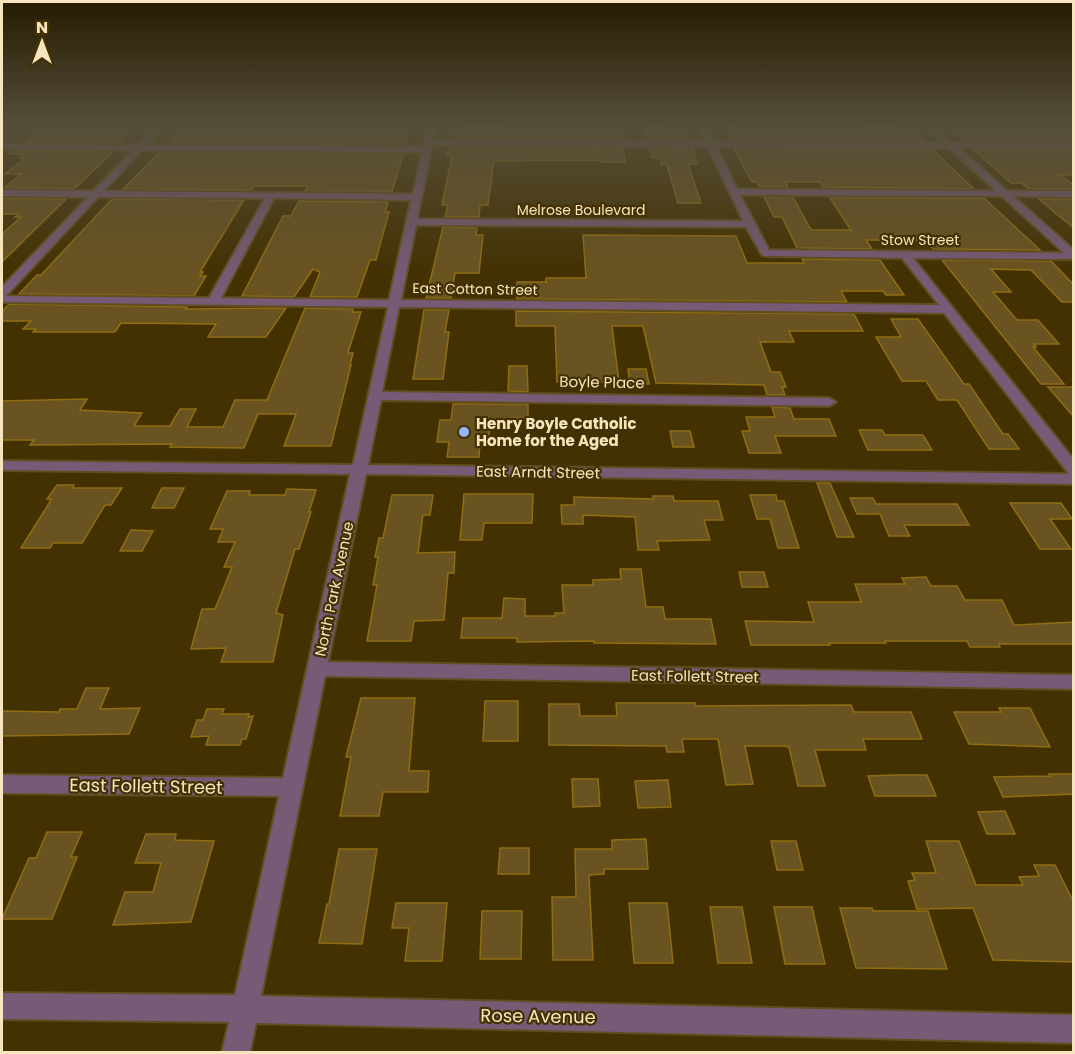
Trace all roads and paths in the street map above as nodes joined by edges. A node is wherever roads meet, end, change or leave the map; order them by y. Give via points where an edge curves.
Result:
1 (115, 174) edge
2 (422, 174) edge
3 (726, 174) edge
4 (982, 174) edge
5 (735, 192) junction
6 (2, 193) edge
7 (96, 194) junction
8 (1005, 194) junction
9 (1074, 194) edge
10 (271, 196) junction
11 (417, 197) junction
12 (412, 219) junction
13 (748, 222) junction
14 (905, 254) junction
15 (1073, 256) edge
16 (2, 293) edge
17 (2, 298) edge
18 (213, 301) junction
19 (395, 303) junction
20 (948, 309) junction
21 (375, 396) junction
22 (829, 402) dead end
23 (2, 465) edge
24 (360, 469) junction
25 (1074, 471) edge
26 (1074, 479) edge
27 (316, 669) junction
28 (1074, 682) edge
29 (2, 784) edge
30 (291, 788) junction
31 (2, 1006) edge
32 (245, 1009) junction
33 (1074, 1029) edge
34 (236, 1053) edge

1 - 7 street
2 - 11 street, North Park Avenue
3 - 5 street
4 - 8 street
5 - 8 street
5 - 13 street
6 - 7 street
7 - 10 street
7 - 16 street
8 - 9 street
8 - 15 street
10 - 11 street
10 - 18 street
11 - 12 street, North Park Avenue
12 - 13 street, Melrose Boulevard
12 - 19 street, North Park Avenue
13 - 14 street, Stow Street via 766,253
14 - 15 street, Stow Street
14 - 20 street
17 - 18 street, East Cotton Street
18 - 19 street, East Cotton Street
19 - 20 street, East Cotton Street
19 - 21 street, North Park Avenue
20 - 25 street
21 - 22 street, Boyle Place
21 - 24 street, North Park Avenue
23 - 24 street, East Arndt Street
24 - 26 street, East Arndt Street
24 - 27 street, North Park Avenue
27 - 28 street, East Follett Street
27 - 30 street, North Park Avenue
29 - 30 street, East Follett Street
30 - 32 street, North Park Avenue
31 - 32 street, Rose Avenue
32 - 33 street, Rose Avenue
32 - 34 street, North Park Avenue

